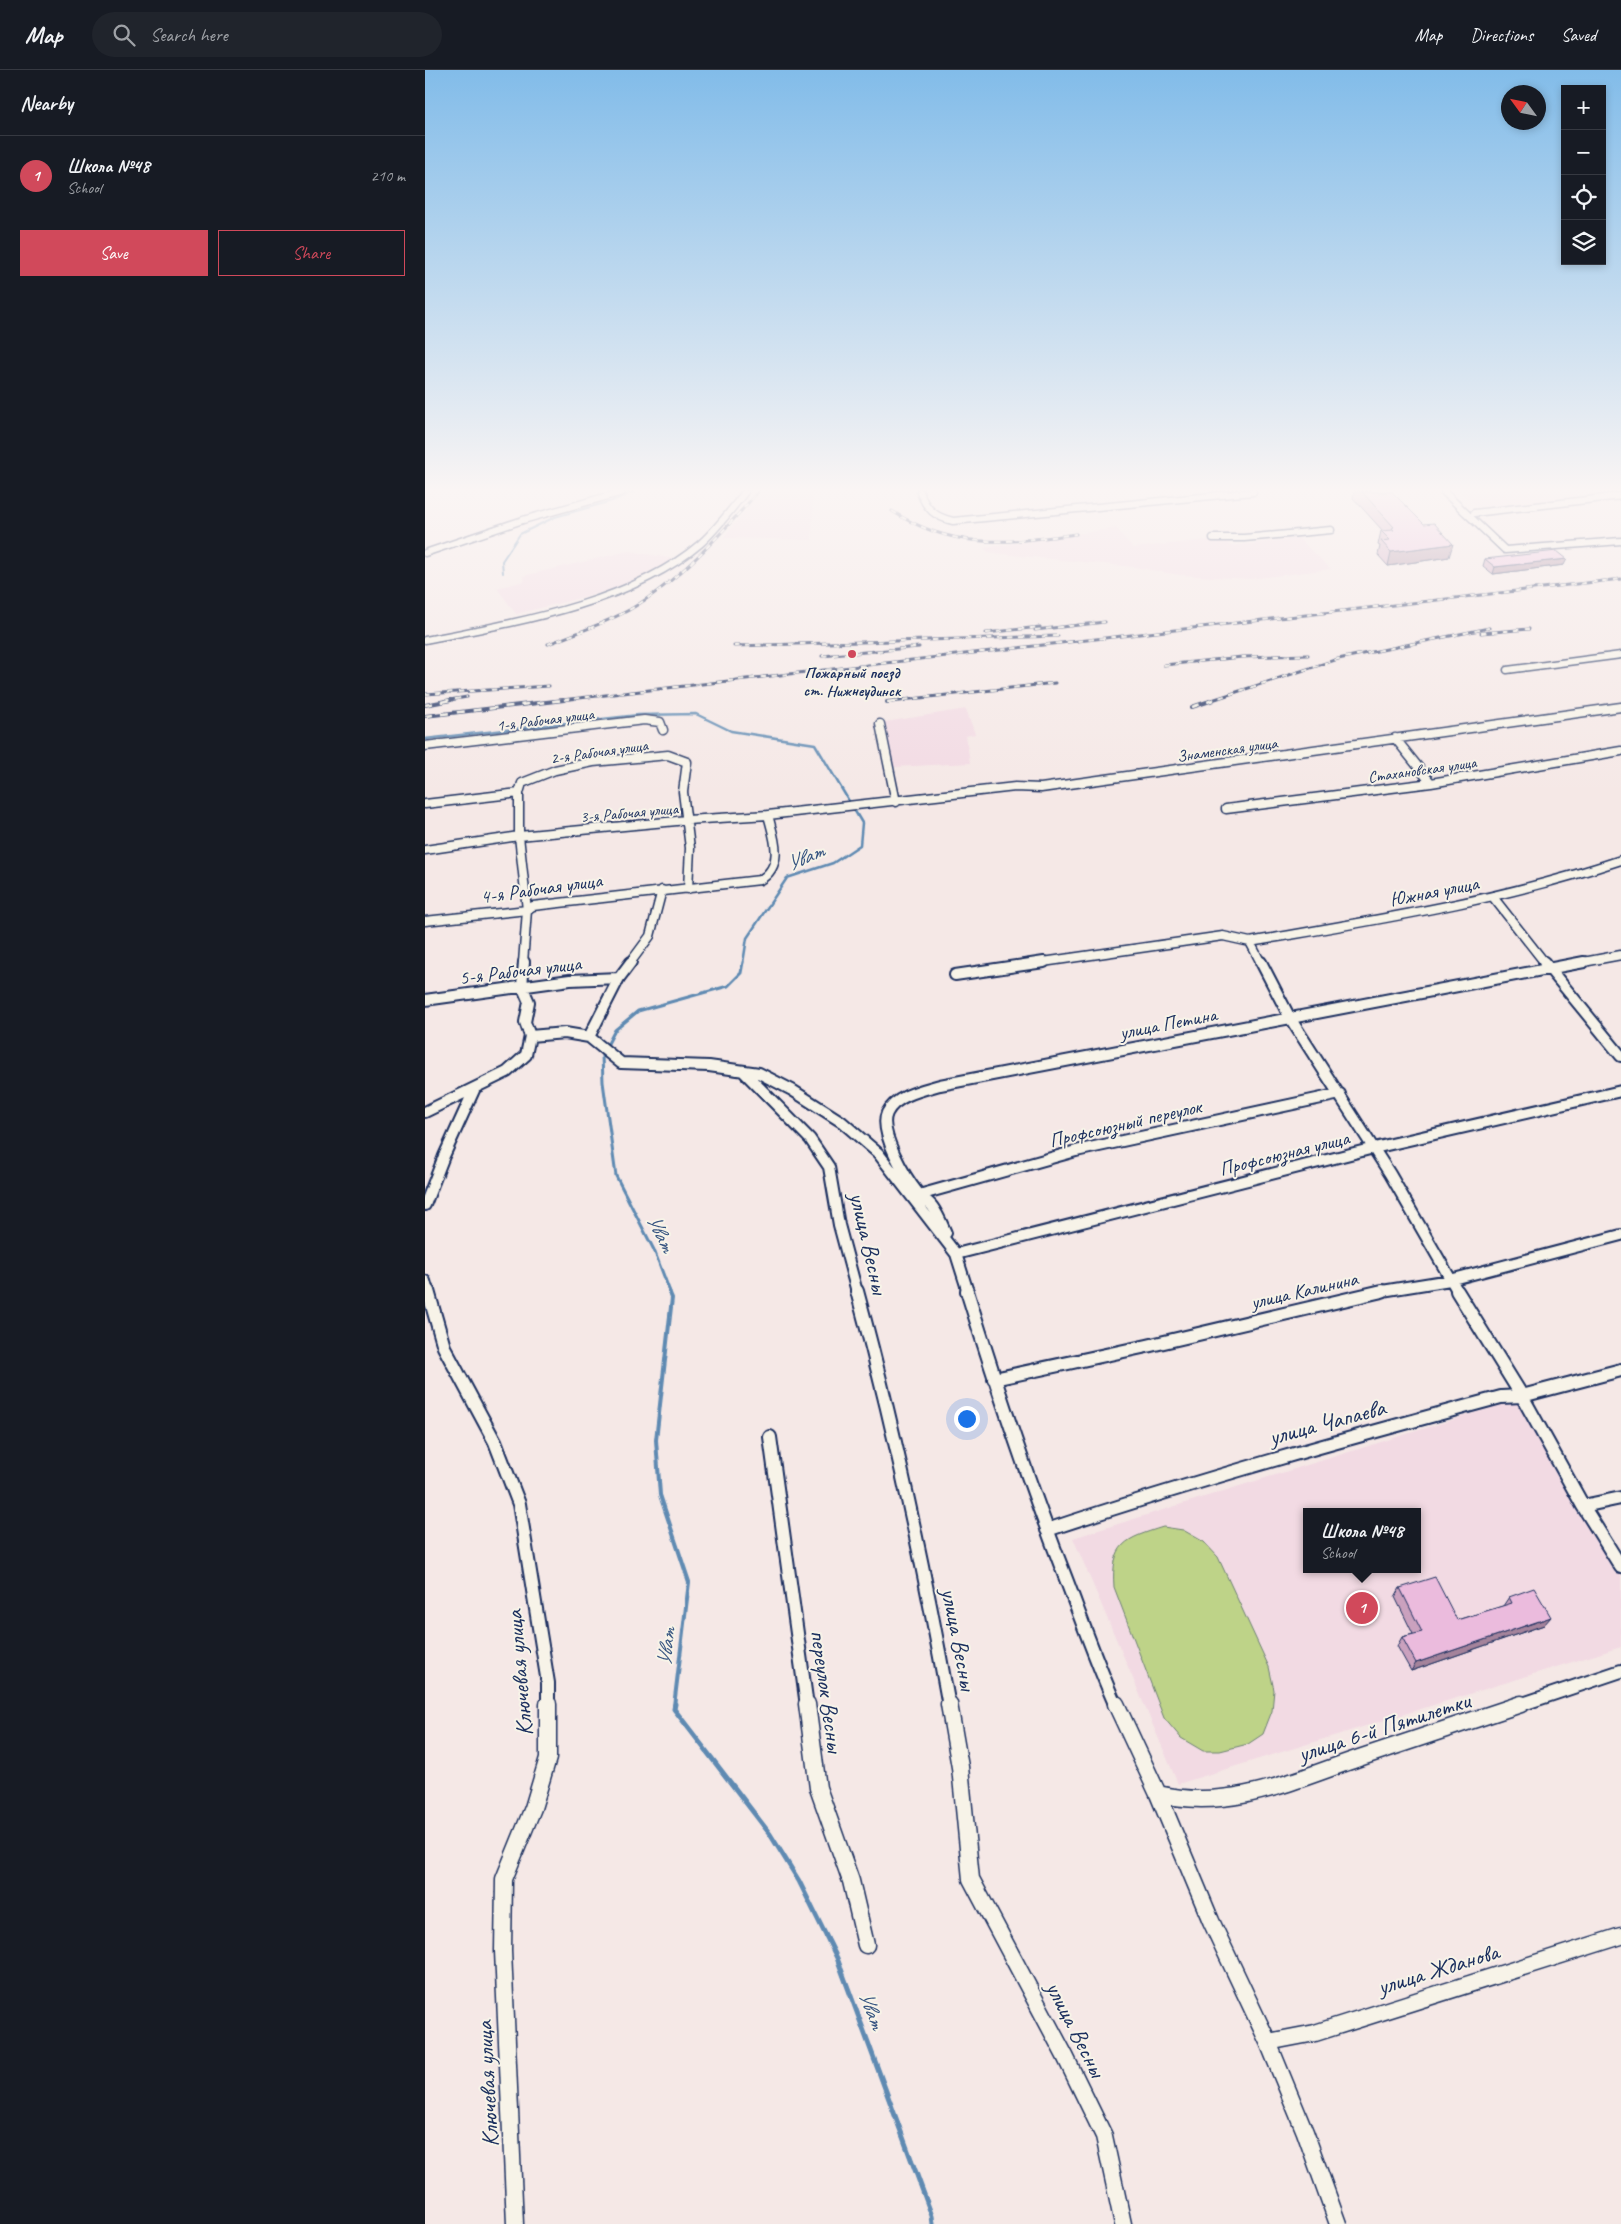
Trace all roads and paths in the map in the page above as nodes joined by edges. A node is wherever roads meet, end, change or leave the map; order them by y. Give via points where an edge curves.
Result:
1 (612, 593) edge
2 (425, 640) edge
3 (1621, 655) edge
4 (1507, 670) dead end
5 (1621, 708) edge
6 (880, 724) dead end
7 (663, 730) dead end
8 (1395, 738) junction
9 (425, 746) edge
10 (1621, 751) edge
11 (1431, 783) junction
12 (519, 792) junction
13 (895, 802) junction
14 (425, 804) edge
15 (835, 807) joint
16 (1226, 809) dead end
17 (768, 815) junction
18 (687, 820) junction
19 (519, 836) junction
20 (425, 850) edge
21 (1621, 860) edge
22 (688, 889) junction
23 (662, 890) junction
24 (1493, 897) junction
25 (527, 910) junction
26 (425, 921) edge
27 (1250, 942) junction
28 (1621, 955) edge
29 (1549, 970) junction
30 (955, 975) dead end
31 (619, 978) junction
32 (522, 986) junction
33 (425, 1000) edge
34 (1290, 1018) junction
35 (530, 1036) junction
36 (589, 1037) junction
37 (1621, 1056) edge
38 (743, 1071) junction
39 (475, 1088) junction
40 (1621, 1091) edge
41 (1340, 1094) junction
42 (425, 1112) edge
43 (1374, 1148) junction
44 (919, 1195) junction
45 (425, 1205) edge
46 (1621, 1235) edge
47 (957, 1254) junction
48 (1450, 1280) junction
49 (425, 1281) edge
50 (1621, 1370) edge
51 (994, 1379) junction
52 (1522, 1396) junction
53 (770, 1437) dead end
54 (1621, 1498) edge
55 (1583, 1506) junction
56 (1047, 1530) junction
57 (1621, 1567) edge
58 (1621, 1671) edge
59 (1158, 1794) junction
60 (1621, 1936) edge
61 (866, 1945) dead end
62 (1268, 2042) junction
63 (515, 2224) edge
64 (1123, 2224) edge
65 (1338, 2224) edge

1 - 2 street via 545,614
3 - 4 street
5 - 8 street, Знаменская улица
6 - 13 street
7 - 9 street, 1-я Рабочая улица via 660,722 644,720
8 - 11 street
8 - 13 street, Знаменская улица via 1055,786 1015,787
10 - 11 street, Стахановская улица
11 - 16 street, Стахановская улица
12 - 14 street
12 - 18 street, 2-я Рабочая улица via 522,783 536,775 568,767 668,755 687,762 683,802
12 - 19 street
13 - 15 street, Знаменская улица
15 - 17 street, 3-я Рабочая улица
17 - 18 street, 3-я Рабочая улица
17 - 22 street, 4-я Рабочая улица via 775,849 773,872 760,880
18 - 19 street, 3-я Рабочая улица
18 - 22 street
19 - 20 street, 3-я Рабочая улица
19 - 25 street
21 - 24 street, Южная улица via 1561,880
22 - 23 street, 4-я Рабочая улица
23 - 25 street, 4-я Рабочая улица via 533,906
23 - 31 street via 650,936
24 - 27 street, Южная улица
24 - 29 street
25 - 26 street, 4-я Рабочая улица
25 - 32 street
27 - 30 street via 1223,936
27 - 34 street
28 - 29 street, улица Петина
29 - 34 street, улица Петина
29 - 37 street
31 - 32 street, 5-я Рабочая улица
31 - 36 street
32 - 33 street, 5-я Рабочая улица
32 - 35 street via 529,1002 525,1022
34 - 41 street
34 - 44 street, улица Петина via 940,1084 903,1098 886,1114 885,1126 892,1149
35 - 36 street via 565,1033
35 - 39 street via 526,1055 507,1072
36 - 38 street via 621,1063 709,1066
38 - 47 street via 759,1073 792,1090 842,1122 878,1153
38 - 64 street, улица Весны via 810,1139 829,1167 839,1225 874,1354 932,1613 960,1767 971,1879 1104,2136
39 - 42 street
39 - 45 street
40 - 43 street, Профсоюзная улица
41 - 43 street
41 - 44 street, Профсоюзный переулок via 1076,1151
43 - 47 street, Профсоюзная улица
43 - 48 street
44 - 47 street, улица Петина via 934,1208
46 - 48 street, улица Калинина
47 - 51 street
48 - 51 street, улица Калинина via 1386,1290
48 - 52 street
49 - 63 street, Ключевая улица via 444,1347 495,1442 519,1504 547,1683 548,1758 533,1808 504,1878 503,1951
50 - 52 street, улица Чапаева
51 - 56 street
52 - 55 street
52 - 56 street, улица Чапаева via 1501,1397 1272,1459
53 - 61 street, переулок Весны via 818,1788 851,1881
54 - 55 street
55 - 57 street
56 - 59 street via 1104,1679
58 - 59 street, улица 6-й Пятилетки via 1252,1794 1225,1800 1197,1801
59 - 62 street via 1211,1921
60 - 62 street, улица Жданова via 1315,2033
62 - 65 street

